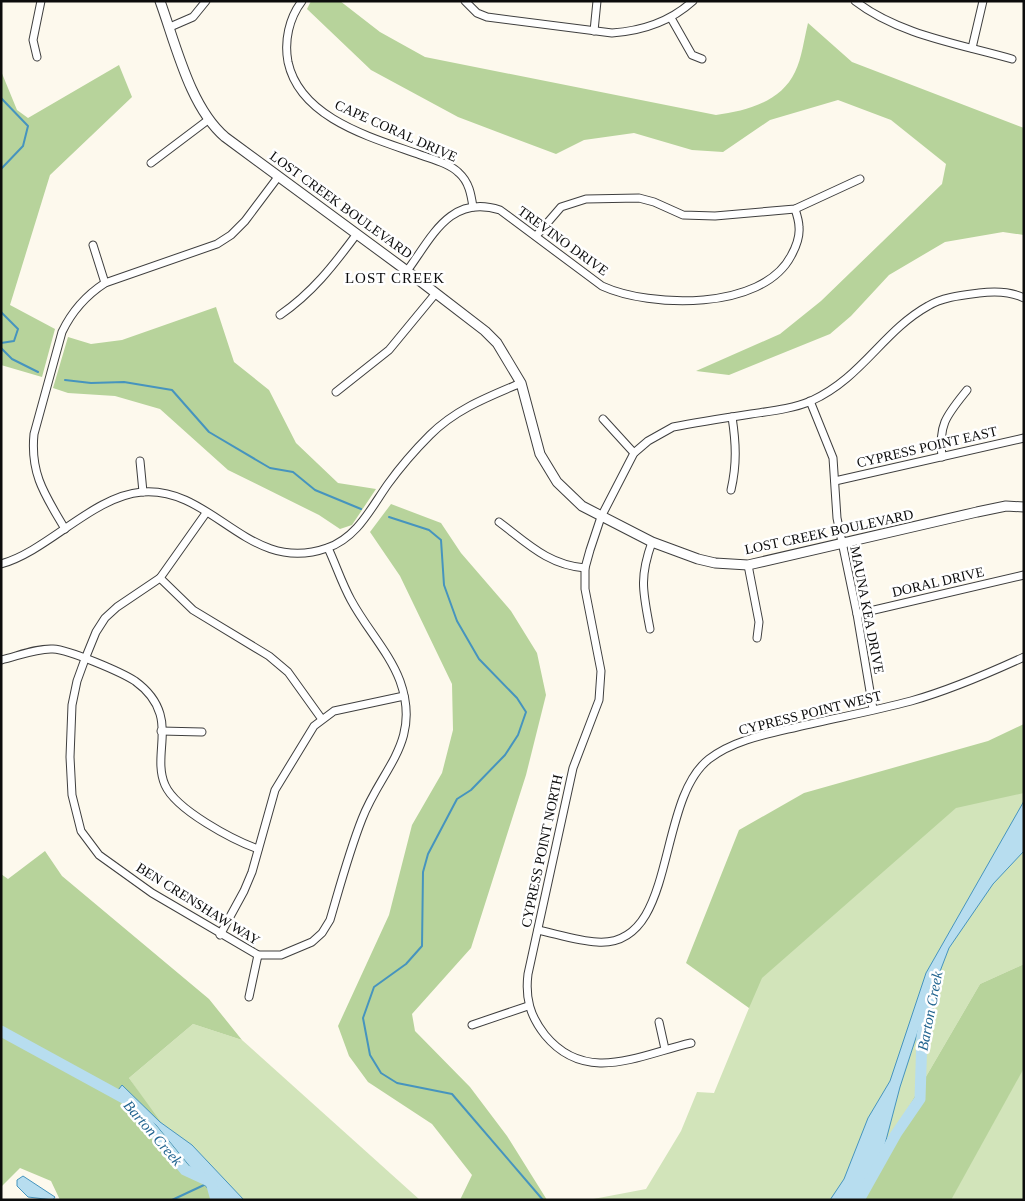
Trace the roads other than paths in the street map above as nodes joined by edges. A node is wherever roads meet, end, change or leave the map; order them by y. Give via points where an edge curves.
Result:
1 (41, 1) edge
2 (160, 1) edge
3 (206, 1) edge
4 (302, 1) edge
5 (465, 1) edge
6 (597, 1) edge
7 (693, 1) edge
8 (856, 1) edge
9 (983, 1) edge
10 (670, 18) junction
11 (170, 27) junction
12 (594, 31) junction
13 (972, 48) junction
14 (37, 57) dead end
15 (702, 59) dead end
16 (1012, 59) dead end
17 (208, 120) junction
18 (151, 163) dead end
19 (278, 177) junction
20 (860, 178) dead end
21 (473, 207) junction
22 (795, 209) junction
23 (356, 235) junction
24 (536, 236) junction
25 (93, 245) dead end
26 (407, 271) junction
27 (105, 283) junction
28 (436, 293) junction
29 (1024, 298) edge
30 (280, 315) dead end
31 (521, 383) junction
32 (967, 390) dead end
33 (336, 392) dead end
34 (810, 401) junction
35 (732, 417) junction
36 (603, 419) dead end
37 (1024, 438) edge
38 (634, 452) junction
39 (942, 457) junction
40 (140, 461) dead end
41 (835, 481) junction
42 (731, 490) dead end
43 (143, 492) junction
44 (1024, 507) edge
45 (206, 513) junction
46 (601, 517) junction
47 (499, 522) dead end
48 (64, 529) junction
49 (652, 542) junction
50 (842, 545) junction
51 (328, 548) junction
52 (1, 564) edge
53 (748, 565) junction
54 (585, 568) junction
55 (1024, 575) edge
56 (160, 578) junction
57 (857, 614) junction
58 (650, 630) dead end
59 (758, 638) dead end
60 (1024, 657) edge
61 (85, 659) junction
62 (1, 660) edge
63 (404, 696) junction
64 (873, 709) junction
65 (321, 718) junction
66 (161, 731) junction
67 (202, 732) dead end
68 (258, 849) junction
69 (538, 930) junction
70 (220, 935) junction
71 (258, 956) junction
72 (249, 997) dead end
73 (528, 1006) junction
74 (659, 1022) dead end
75 (472, 1025) dead end
76 (691, 1043) dead end
77 (665, 1049) junction

1 - 14 street via 34,40
2 - 11 street, LOST CREEK BOULEVARD
3 - 11 street via 192,17
4 - 21 street, CAPE CORAL DRIVE via 290,24 287,39 290,73 302,95 323,113 376,139 458,171 466,181
5 - 12 street via 477,13 487,17
6 - 12 street
7 - 10 street
8 - 13 street via 895,25
9 - 13 street
10 - 12 street via 627,32
10 - 15 street via 692,54
11 - 17 street, LOST CREEK BOULEVARD via 194,95
13 - 16 street
17 - 18 street
17 - 19 street, LOST CREEK BOULEVARD
19 - 23 street, LOST CREEK BOULEVARD
19 - 27 street via 245,221 217,244
20 - 22 street
21 - 24 street, TREVINO DRIVE via 500,210
21 - 26 street, TREVINO DRIVE via 459,210 446,218
22 - 24 street via 696,217 639,198 586,199 561,207
22 - 24 street, TREVINO DRIVE via 800,226 798,242 779,272 747,290 702,300 646,298 612,290 602,286
23 - 26 street, LOST CREEK BOULEVARD
23 - 30 street via 328,273
25 - 27 street
26 - 28 street, LOST CREEK BOULEVARD
27 - 48 street via 78,306 62,332 34,434 36,475
28 - 31 street, LOST CREEK BOULEVARD via 497,343
28 - 33 street via 389,350
29 - 34 street via 1004,292 986,292 930,304 902,325 844,382
31 - 46 street, LOST CREEK BOULEVARD via 540,454 549,471 568,495
31 - 51 street via 451,416 406,460 355,531
32 - 39 street via 945,419 941,430
34 - 35 street
34 - 41 street, MAUNA KEA DRIVE via 833,458
35 - 38 street via 673,427
35 - 42 street via 737,451
36 - 38 street
37 - 39 street, CYPRESS POINT EAST
38 - 46 street
39 - 41 street, CYPRESS POINT EAST
40 - 43 street
41 - 50 street, MAUNA KEA DRIVE
43 - 45 street via 185,500
43 - 48 street via 112,501
44 - 50 street, LOST CREEK BOULEVARD via 1006,506
45 - 51 street via 265,548 296,554
45 - 56 street, BEN CRENSHAW WAY
46 - 49 street, LOST CREEK BOULEVARD
46 - 54 street, CYPRESS POINT NORTH
47 - 54 street via 546,557 562,565
48 - 52 street via 23,555
49 - 53 street, LOST CREEK BOULEVARD via 714,563
49 - 58 street via 642,578
50 - 53 street, LOST CREEK BOULEVARD
50 - 57 street, MAUNA KEA DRIVE
51 - 63 street, BEN CRENSHAW WAY via 351,600 400,680
53 - 59 street via 759,622
54 - 69 street, CYPRESS POINT NORTH via 586,597 601,671 599,700 573,768
55 - 57 street, DORAL DRIVE
56 - 61 street, BEN CRENSHAW WAY via 105,618
56 - 65 street via 193,610 269,656 288,672
57 - 64 street, MAUNA KEA DRIVE
60 - 64 street, CYPRESS POINT WEST via 956,686
61 - 62 street via 51,649
61 - 66 street via 133,680 144,689 154,700 160,715
61 - 70 street, BEN CRENSHAW WAY via 72,705 70,757 72,795 81,831 99,855
63 - 65 street via 334,711
63 - 71 street, BEN CRENSHAW WAY via 406,710 402,743 363,816 330,920 322,933 303,947 281,955
64 - 69 street, CYPRESS POINT WEST via 756,736 722,750 709,760 696,772 680,801 648,914 640,926 628,934 598,942
65 - 68 street via 281,778
66 - 67 street
66 - 68 street via 161,773 172,797 221,833
68 - 70 street via 244,891
69 - 73 street, CYPRESS POINT NORTH via 528,974
70 - 71 street, BEN CRENSHAW WAY
71 - 72 street
73 - 75 street
73 - 77 street, CYPRESS POINT NORTH via 549,1039 569,1057 583,1062 598,1065
74 - 77 street
76 - 77 street, CYPRESS POINT NORTH

